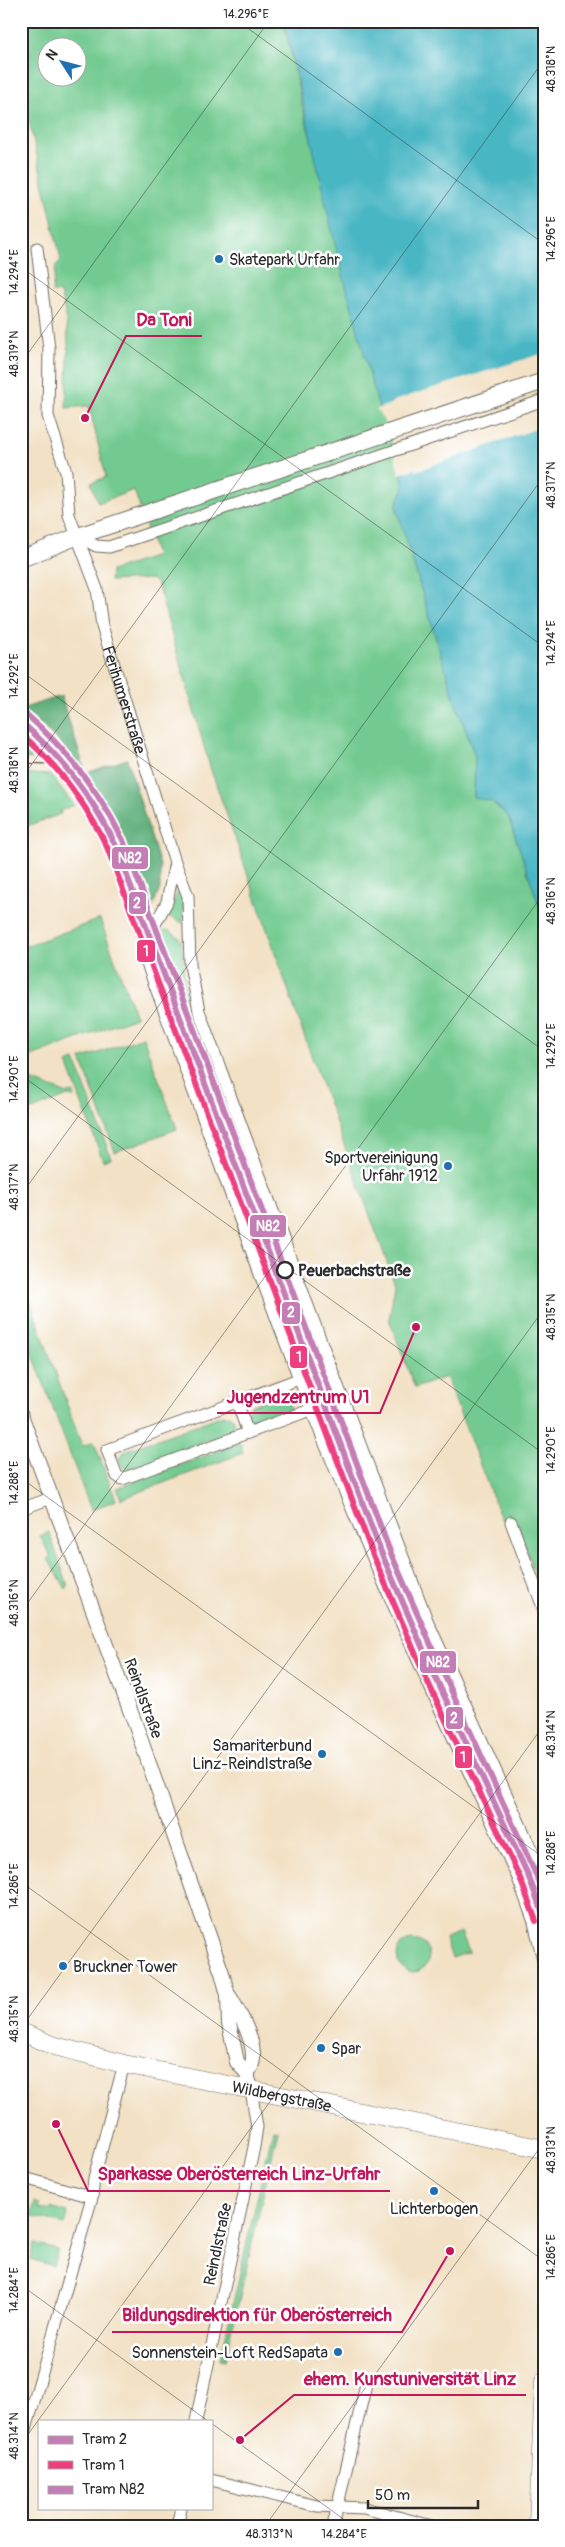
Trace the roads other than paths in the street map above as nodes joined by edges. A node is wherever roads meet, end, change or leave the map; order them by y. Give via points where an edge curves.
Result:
1 (37, 248) dead end
2 (544, 381) edge
3 (544, 400) edge
4 (78, 536) junction
5 (21, 559) edge
6 (174, 862) junction
7 (331, 1366) junction
8 (300, 1379) junction
9 (343, 1398) junction
10 (237, 1402) junction
11 (312, 1409) junction
12 (21, 1415) edge
13 (248, 1432) junction
14 (51, 1498) junction
15 (21, 1509) edge
16 (511, 1522) dead end
17 (544, 1610) edge
18 (544, 1877) edge
19 (544, 1964) edge
20 (21, 2032) edge
21 (124, 2064) junction
22 (249, 2082) junction
23 (544, 2149) edge
24 (21, 2177) edge
25 (92, 2197) junction
26 (544, 2381) edge
27 (366, 2384) dead end
28 (543, 2415) edge
29 (196, 2420) edge
30 (33, 2426) edge
31 (21, 2447) edge
32 (212, 2480) edge
33 (337, 2507) junction
34 (181, 2510) edge
35 (177, 2526) edge
36 (334, 2526) edge
37 (432, 2526) edge
38 (538, 2526) edge

1 - 4 street, Ferihumerstraße via 49,348 48,416 66,472 69,511
2 - 4 main road
3 - 4 street via 102,548
4 - 5 main road
4 - 6 street, Ferihumerstraße via 97,589 102,626 114,669
6 - 7 street, Ferihumerstraße via 188,896 190,965 199,1011
6 - 8 street, Ferihumerstraße via 168,902 144,945 146,961
7 - 8 street
7 - 9 street, Ferihumerstraße
8 - 10 street
8 - 11 street, Ferihumerstraße
9 - 11 street
9 - 18 street, Ferihumerstraße via 443,1657
10 - 13 street
10 - 13 street via 107,1450 117,1476 122,1479
11 - 13 street
11 - 19 street, Ferihumerstraße via 396,1614 518,1878 534,1922
12 - 14 street, Reindlstraße
14 - 15 street
14 - 22 street, Reindlstraße via 137,1729 228,1995 229,2024 237,2062
16 - 17 street
20 - 21 main road, Wildbergstraße via 55,2046
21 - 22 main road, Wildbergstraße
21 - 25 street via 94,2178
22 - 23 main road, Wildbergstraße via 376,2114
22 - 29 street, Reindlstraße via 257,2128 254,2148
24 - 25 street
25 - 30 street
26 - 28 main road
27 - 33 street
28 - 38 main road
30 - 31 street
32 - 33 street via 317,2506
33 - 36 street
33 - 37 street via 364,2508
34 - 35 street

